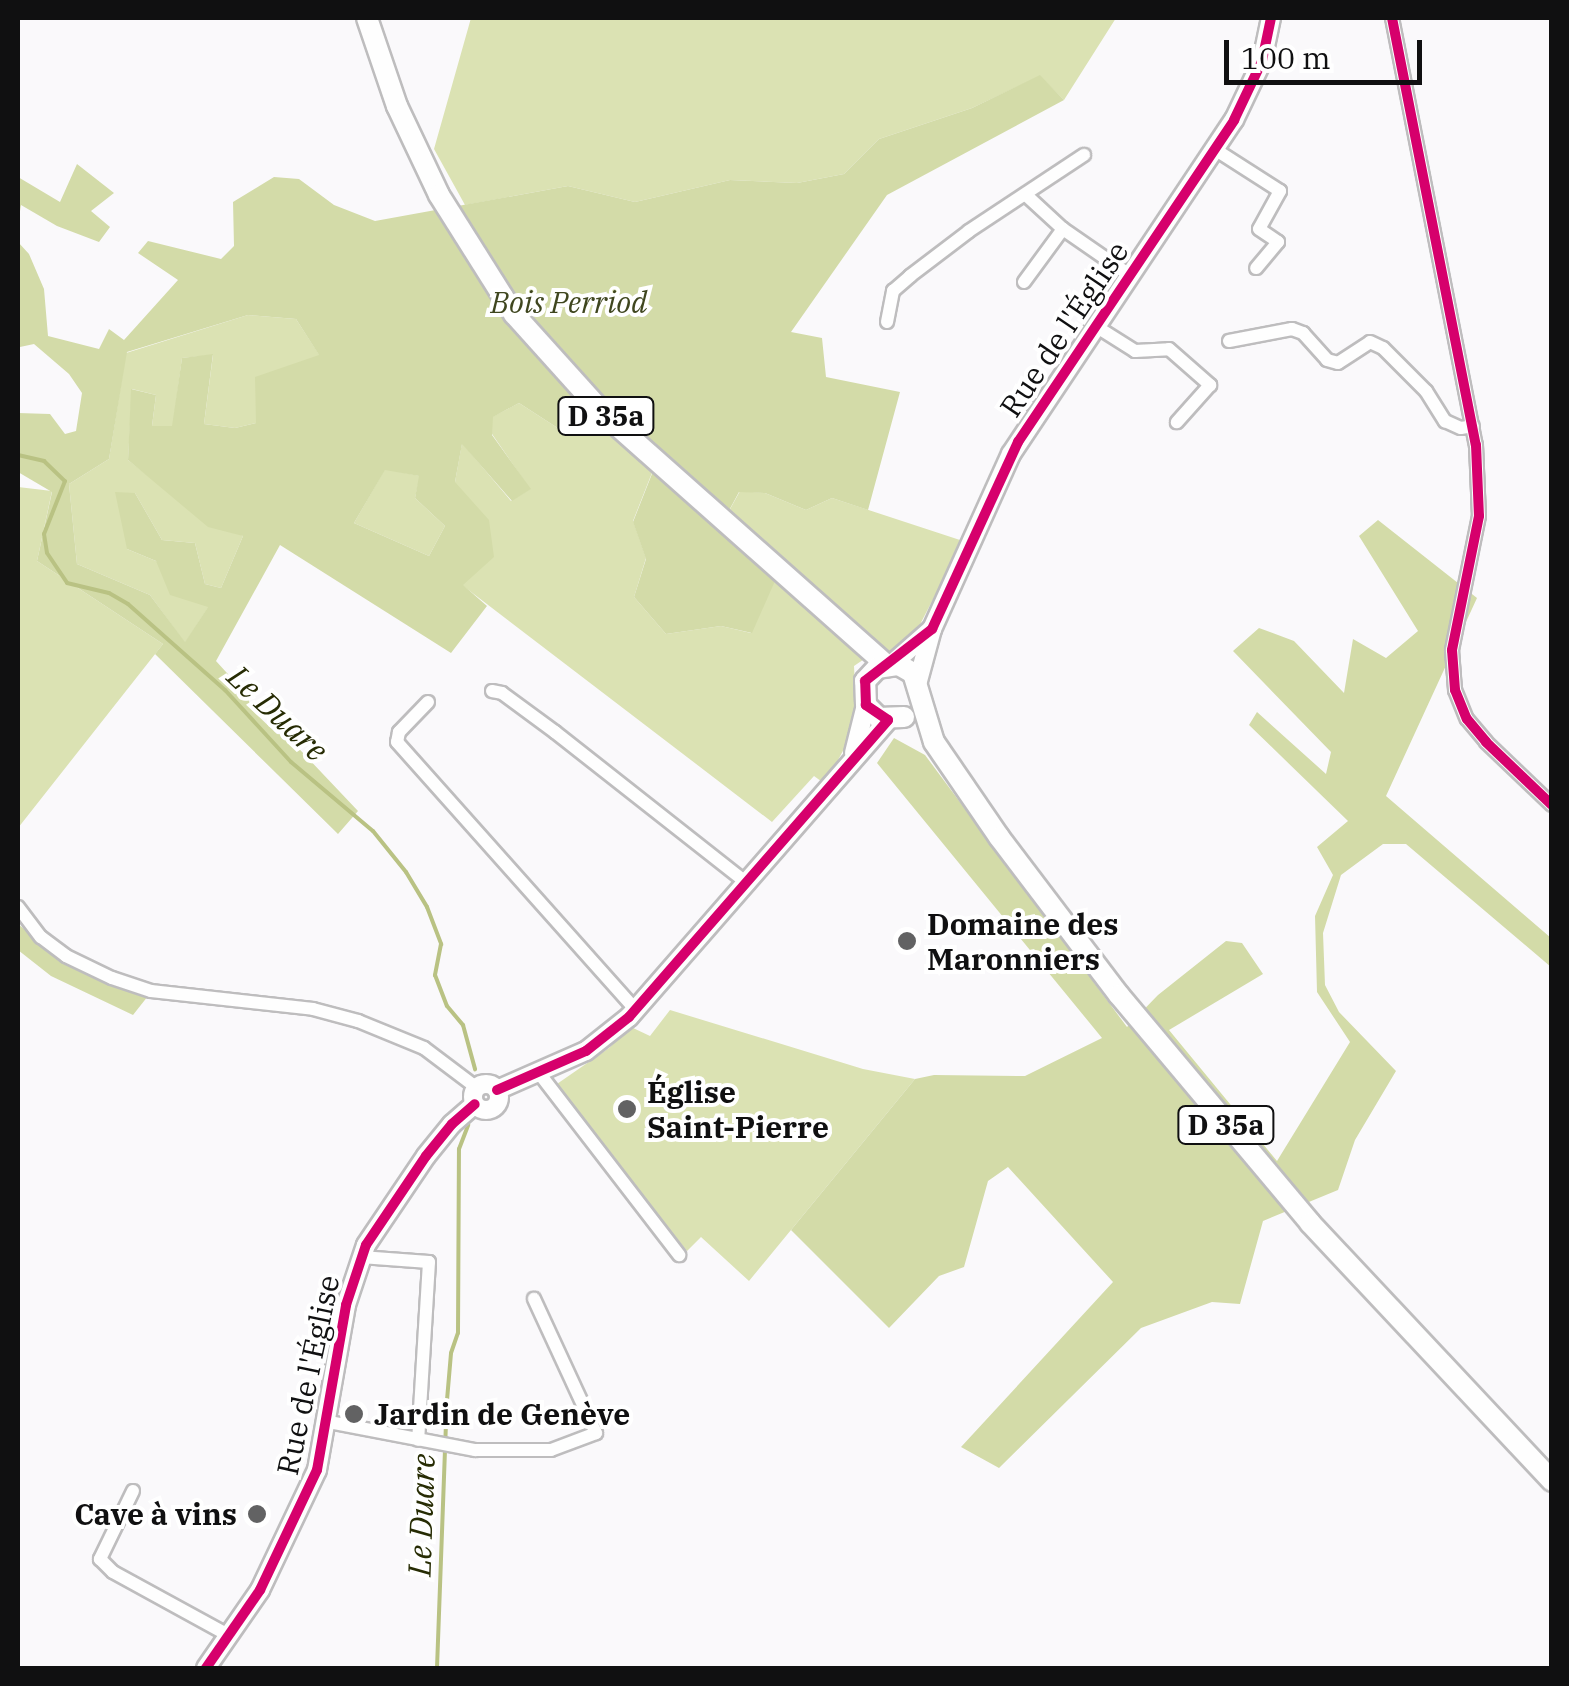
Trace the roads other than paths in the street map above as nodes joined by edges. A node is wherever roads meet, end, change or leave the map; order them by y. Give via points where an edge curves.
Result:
1 (367, 18) edge
2 (1271, 18) edge
3 (1392, 18) edge
4 (1216, 150) junction
5 (1084, 155) dead end
6 (1026, 194) junction
7 (1063, 229) junction
8 (1256, 268) dead end
9 (1131, 276) junction
10 (1024, 282) dead end
11 (887, 322) dead end
12 (1097, 328) junction
13 (1229, 341) dead end
14 (1177, 422) dead end
15 (1473, 426) junction
16 (932, 629) junction
17 (880, 669) junction
18 (918, 690) junction
19 (492, 691) dead end
20 (428, 702) dead end
21 (866, 705) junction
22 (896, 719) junction
23 (934, 742) junction
24 (853, 758) junction
25 (1552, 805) edge
26 (748, 884) junction
27 (18, 907) edge
28 (636, 1010) junction
29 (539, 1073) junction
30 (476, 1096) junction
31 (679, 1254) dead end
32 (360, 1256) junction
33 (534, 1300) dead end
34 (329, 1422) junction
35 (418, 1440) junction
36 (1552, 1481) edge
37 (134, 1491) dead end
38 (230, 1636) junction
39 (206, 1668) edge

1 - 17 main road, D 35a via 439,195 514,314 605,415
2 - 4 street, Rue de l'Église via 1250,92
3 - 15 street
4 - 8 street via 1280,191 1259,229 1278,242
4 - 9 street, Rue de l'Église
5 - 6 street
6 - 7 street
6 - 11 street via 892,292
7 - 9 street
7 - 10 street
9 - 12 street, Rue de l'Église
12 - 14 street via 1135,351 1170,349 1210,385
12 - 16 street, Rue de l'Église via 1011,454
13 - 15 street via 1292,328 1338,362 1370,342 1426,392 1444,422
15 - 25 street via 1479,516 1452,650 1454,690 1486,742
16 - 17 street, Rue de l'Église
16 - 18 street, Rue de l'Église
17 - 18 main road via 906,667
17 - 21 main road
18 - 22 main road
18 - 23 main road, D 35a
19 - 26 street via 556,732
20 - 28 street via 397,742
21 - 22 main road
21 - 24 street
22 - 23 main road, D 35a
22 - 24 street
23 - 36 main road, D 35a via 1170,1059 1310,1223
24 - 26 street
26 - 28 street
27 - 30 street via 66,956 112,978 151,991 313,1009 358,1022 424,1048
28 - 29 street via 586,1052
29 - 30 street, Rue de l'Église via 497,1090 494,1107 486,1110
29 - 31 street
30 - 32 street, Rue de l'Église via 426,1156
32 - 34 street, Rue de l'Église
32 - 35 street via 429,1262
33 - 35 street via 596,1433 552,1450
34 - 35 street
34 - 38 street, Rue de l'Église via 298,1515
37 - 38 street via 100,1558 113,1572
38 - 39 street, Rue de l'Église

